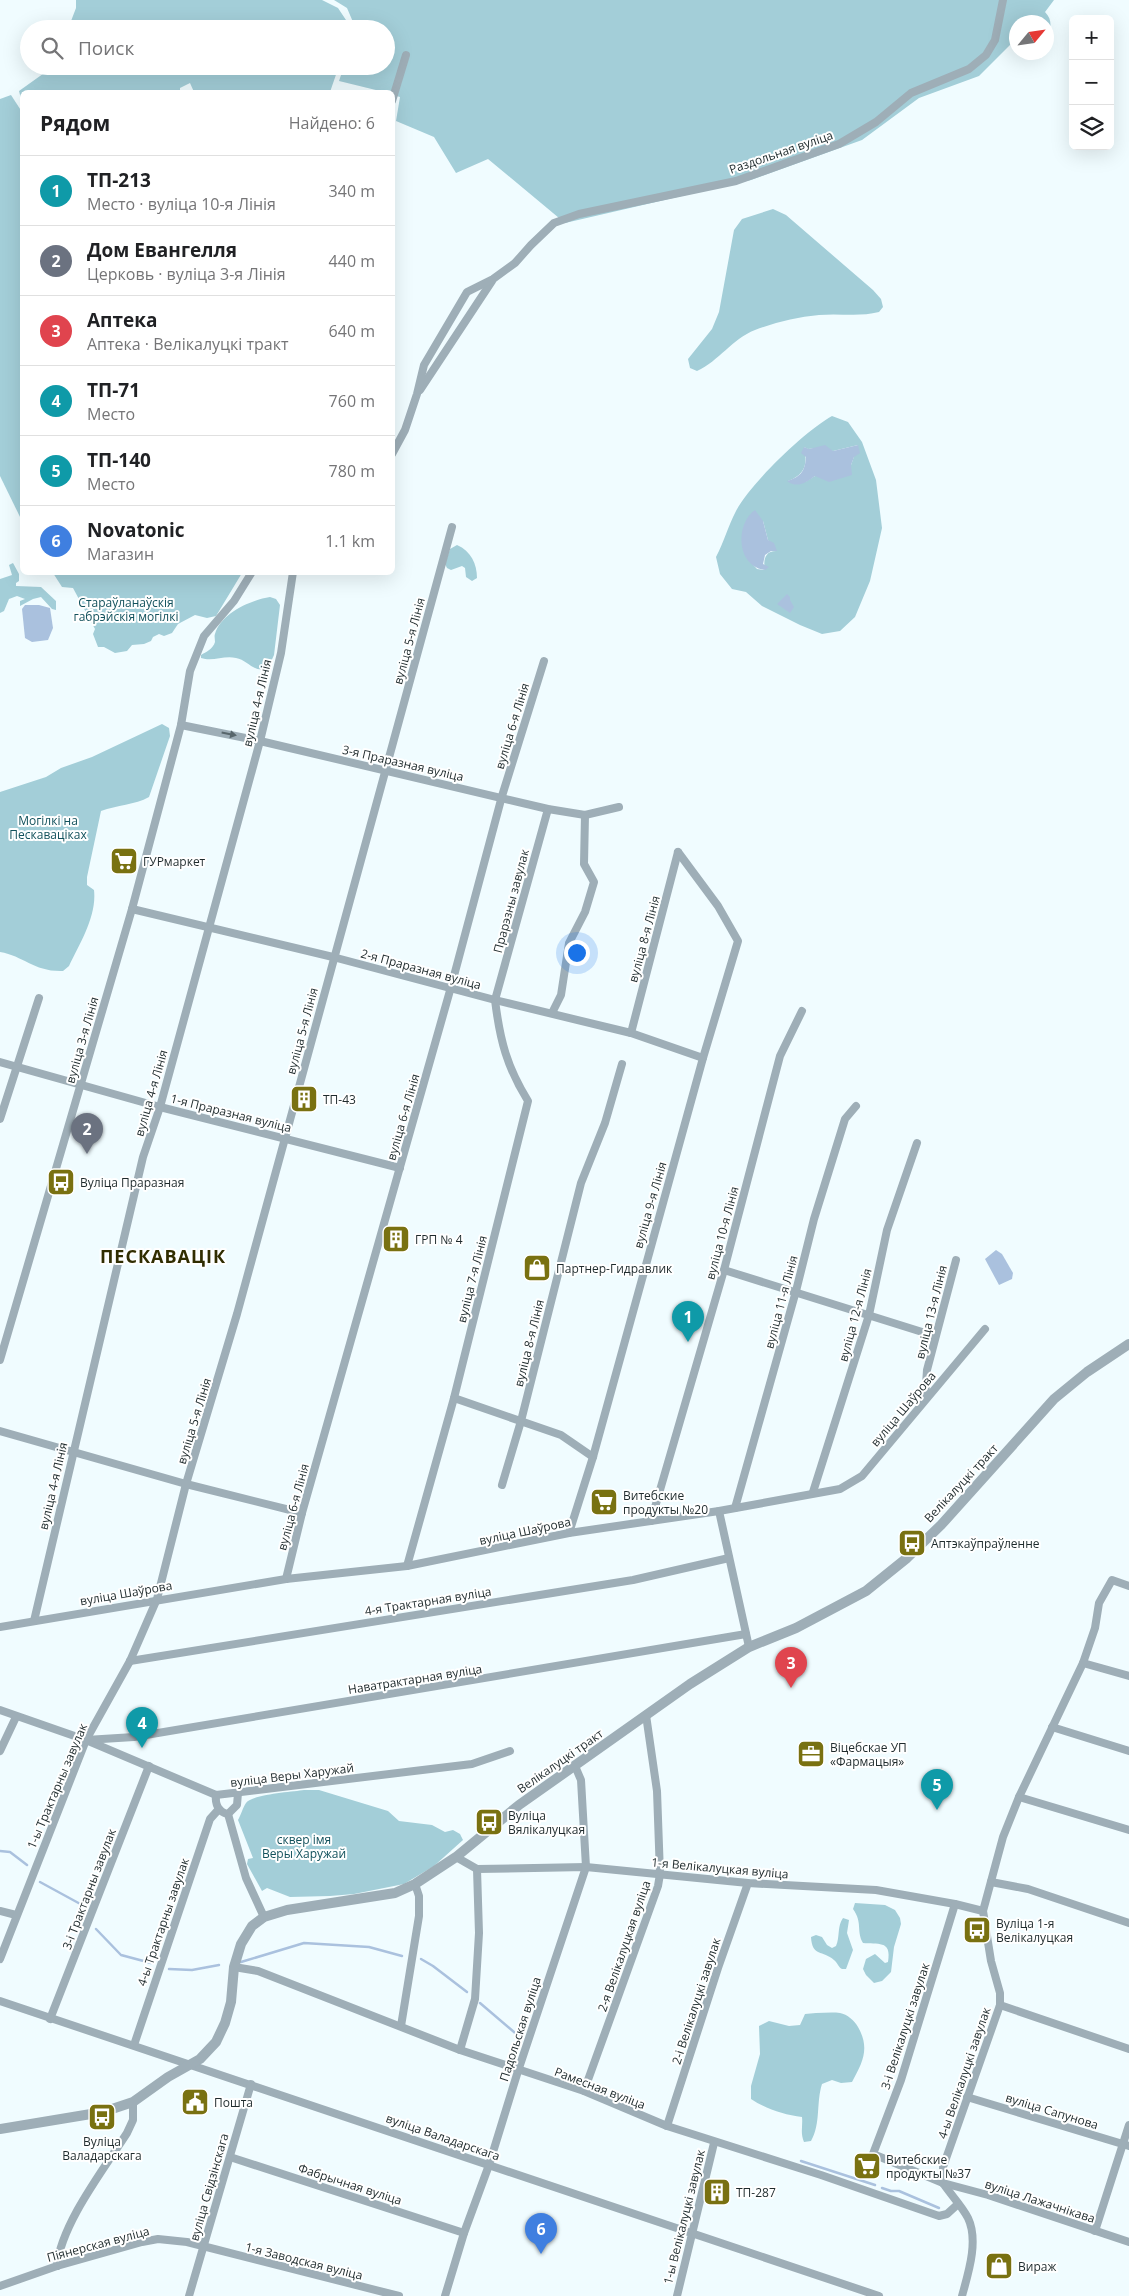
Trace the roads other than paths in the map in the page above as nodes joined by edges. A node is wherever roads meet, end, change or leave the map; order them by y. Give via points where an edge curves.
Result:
1 (1003, 0) edge
2 (406, 55) dead end
3 (395, 91) edge
4 (493, 279) junction
5 (418, 394) junction
6 (395, 448) edge
7 (452, 527) dead end
8 (250, 575) edge
9 (293, 575) edge
10 (544, 661) dead end
11 (181, 725) junction
12 (260, 741) junction
13 (385, 771) junction
14 (502, 796) junction
15 (620, 807) dead end
16 (548, 809) junction
17 (585, 814) junction
18 (132, 909) junction
19 (208, 927) junction
20 (738, 941) joint
21 (334, 957) junction
22 (451, 988) junction
23 (39, 998) dead end
24 (495, 1000) junction
25 (802, 1011) dead end
26 (552, 1013) junction
27 (631, 1033) junction
28 (702, 1058) junction
29 (0, 1062) edge
30 (622, 1064) dead end
31 (16, 1066) junction
32 (81, 1084) junction
33 (160, 1106) junction
34 (856, 1106) dead end
35 (0, 1119) edge
36 (284, 1138) junction
37 (917, 1143) dead end
38 (400, 1168) junction
39 (956, 1260) dead end
40 (724, 1270) junction
41 (796, 1292) junction
42 (869, 1315) junction
43 (985, 1328) dead end
44 (935, 1336) junction
45 (1129, 1344) edge
46 (0, 1360) edge
47 (454, 1398) junction
48 (924, 1400) junction
49 (521, 1421) junction
50 (0, 1431) edge
51 (73, 1451) junction
52 (593, 1458) junction
53 (186, 1484) junction
54 (502, 1485) dead end
55 (813, 1492) junction
56 (735, 1508) junction
57 (719, 1511) junction
58 (302, 1513) junction
59 (651, 1521) junction
60 (569, 1534) junction
61 (729, 1558) junction
62 (407, 1566) junction
63 (286, 1579) junction
64 (1129, 1586) edge
65 (156, 1599) junction
66 (34, 1621) junction
67 (0, 1627) edge
68 (746, 1634) junction
69 (749, 1648) junction
70 (130, 1661) junction
71 (1083, 1664) junction
72 (1129, 1676) edge
73 (0, 1710) edge
74 (646, 1715) junction
75 (16, 1717) junction
76 (1052, 1727) junction
77 (86, 1740) junction
78 (0, 1751) edge
79 (510, 1751) dead end
80 (1129, 1751) edge
81 (149, 1766) junction
82 (575, 1766) junction
83 (238, 1793) junction
84 (216, 1795) junction
85 (1019, 1797) junction
86 (219, 1809) junction
87 (228, 1814) junction
88 (1129, 1830) edge
89 (456, 1857) junction
90 (586, 1867) junction
91 (477, 1869) junction
92 (660, 1874) junction
93 (991, 1882) junction
94 (748, 1883) junction
95 (415, 1884) junction
96 (955, 1904) junction
97 (0, 1911) edge
98 (983, 1911) junction
99 (16, 1915) junction
100 (264, 1917) junction
101 (1129, 1923) edge
102 (0, 1959) edge
103 (234, 1967) junction
104 (0, 2001) edge
105 (1000, 2005) junction
106 (50, 2019) junction
107 (402, 2026) junction
108 (134, 2045) junction
109 (1129, 2049) edge
110 (460, 2050) junction
111 (190, 2066) junction
112 (518, 2071) junction
113 (251, 2084) junction
114 (584, 2091) junction
115 (967, 2096) junction
116 (133, 2102) junction
117 (667, 2126) junction
118 (1129, 2126) edge
119 (0, 2129) edge
120 (714, 2143) junction
121 (1126, 2146) edge
122 (872, 2154) joint
123 (230, 2157) junction
124 (489, 2165) junction
125 (943, 2183) junction
126 (958, 2204) junction
127 (1095, 2231) junction
128 (464, 2233) junction
129 (693, 2233) junction
130 (1129, 2242) edge
131 (204, 2247) junction
132 (57, 2266) junction
133 (0, 2286) edge
134 (189, 2296) edge
135 (399, 2296) edge
136 (445, 2296) edge
137 (677, 2296) edge
138 (879, 2296) edge
139 (962, 2296) edge

1 - 4 street, Раздольная вуліца via 995,40 986,54 968,69 911,93 876,122 838,144 736,181 579,214 554,223 515,264
2 - 3 street
4 - 5 street
4 - 5 street via 467,292 424,365
5 - 6 street
7 - 13 street, вуліца 5-я Лінія
8 - 11 street, вуліца 3-я Лінія via 234,601 204,636 190,672
9 - 12 street, вуліца 4-я Лінія via 281,653
10 - 14 street, вуліца 6-я Лінія
11 -> 12 street, 3-я Праразная вуліца
11 - 18 street, вуліца 3-я Лінія
12 - 13 street, 3-я Праразная вуліца
12 - 19 street, вуліца 4-я Лінія
13 - 14 street, 3-я Праразная вуліца
13 - 21 street, вуліца 5-я Лінія
14 - 16 street, 3-я Праразная вуліца
14 - 22 street, вуліца 6-я Лінія
15 - 17 street, 3-я Праразная вуліца
16 - 17 street, 3-я Праразная вуліца
16 - 24 street, Прарэзны завулак
17 - 26 street via 584,864 594,882 585,912 569,943 561,995
18 - 19 street, 2-я Праразная вуліца
18 - 32 street, вуліца 3-я Лінія
19 - 21 street, 2-я Праразная вуліца
19 - 33 street, вуліца 4-я Лінія
20 - 27 street, вуліца 8-я Лінія via 718,906 678,852
20 - 28 street, вуліца 9-я Лінія
21 - 22 street, 2-я Праразная вуліца
21 - 36 street, вуліца 5-я Лінія
22 - 24 street, 2-я Праразная вуліца
22 - 38 street, вуліца 6-я Лінія
23 - 31 street
24 - 26 street, 2-я Праразная вуліца
24 - 47 street, вуліца 7-я Лінія via 507,1059 528,1101
25 - 40 street, вуліца 10-я Лінія via 780,1056
26 - 27 street, 2-я Праразная вуліца
27 - 28 street, 2-я Праразная вуліца
28 - 52 street, вуліца 9-я Лінія
29 - 31 street, 1-я Праразная вуліца
30 - 49 street, вуліца 8-я Лінія via 581,1183
31 - 32 street, 1-я Праразная вуліца
31 - 35 street
32 - 33 street, 1-я Праразная вуліца
32 - 46 street, вуліца 3-я Лінія
33 - 36 street, 1-я Праразная вуліца
33 - 51 street, вуліца 4-я Лінія via 143,1157
34 - 41 street, вуліца 11-я Лінія via 845,1119 814,1219
36 - 38 street, 1-я Праразная вуліца
36 - 53 street, вуліца 5-я Лінія via 237,1314
37 - 42 street, вуліца 12-я Лінія via 887,1230
38 - 58 street, вуліца 6-я Лінія
39 - 44 street, вуліца 13-я Лінія
40 - 41 street
40 - 59 street, вуліца 10-я Лінія
41 - 42 street
41 - 56 street, вуліца 11-я Лінія
42 - 44 street
42 - 55 street, вуліца 12-я Лінія
43 - 48 street, вуліца Шаўрова
44 - 48 street, вуліца 13-я Лінія
45 - 69 street, Велікалуцкі тракт via 1054,1399 940,1525 891,1572 842,1605
47 - 49 street
47 - 62 street, вуліца 7-я Лінія
48 - 55 street, вуліца Шаўрова via 862,1476 840,1489
49 - 52 street via 561,1435
49 - 54 street, вуліца 8-я Лінія
50 - 51 street
51 - 53 street
51 - 66 street, вуліца 4-я Лінія
52 - 60 street, вуліца 9-я Лінія
53 - 58 street
53 - 65 street, вуліца 5-я Лінія
55 - 56 street, вуліца Шаўрова
56 - 57 street, вуліца Шаўрова
57 - 59 street, вуліца Шаўрова
57 - 61 street
58 - 63 street, вуліца 6-я Лінія
59 - 60 street, вуліца Шаўрова
60 - 62 street, вуліца Шаўрова
61 - 68 street
61 - 70 street, 4-я Трактарная вуліца via 633,1580
62 - 63 street, вуліца Шаўрова
63 - 65 street, вуліца Шаўрова
64 - 71 street, 4-ы Велікалуцкі завулак via 1112,1580 1099,1603
65 - 66 street, вуліца Шаўрова
65 - 70 street, 1-ы Трактарны завулак
66 - 67 street, вуліца Шаўрова
68 - 69 street
68 - 77 street, Наватрактарная вуліца via 134,1736
69 - 74 street, Велікалуцкі тракт
70 - 77 street, 1-ы Трактарны завулак
71 - 72 street
71 - 76 street, 4-ы Велікалуцкі завулак
73 - 75 street, вуліца Веры Харужай
74 - 82 street, Велікалуцкі тракт
74 - 92 street, 2-я Велікалуцкая вуліца via 657,1791
75 - 77 street, вуліца Веры Харужай
75 - 78 street
76 - 80 street
76 - 85 street, 4-ы Велікалуцкі завулак
77 - 81 street, вуліца Веры Харужай
77 - 99 street, 1-ы Трактарны завулак
79 - 83 street, вуліца Веры Харужай via 472,1764
81 - 84 street, вуліца Веры Харужай
81 - 106 street, 3-і Трактарны завулак
82 - 89 street, Велікалуцкі тракт via 519,1805
82 - 90 street, Падольская вуліца via 581,1780
83 - 84 street, вуліца Веры Харужай
83 - 87 street via 238,1805
84 - 86 street
85 - 88 street
85 - 93 street, 4-ы Велікалуцкі завулак
86 - 87 street
86 - 108 street, 4-ы Трактарны завулак via 210,1819
87 - 100 street via 246,1878
89 - 91 street
89 - 95 street, Велікалуцкі тракт
90 - 91 street, 1-я Велікалуцкая вуліца
90 - 92 street, 1-я Велікалуцкая вуліца
90 - 112 street, Падольская вуліца
91 - 110 street via 479,1933 475,1999
92 - 94 street, 1-я Велікалуцкая вуліца
92 - 114 street, 2-я Велікалуцкая вуліца
93 - 98 street, 4-ы Велікалуцкі завулак
93 - 101 street via 1028,1889
94 - 96 street, 1-я Велікалуцкая вуліца via 876,1890
94 - 117 street, 2-і Велікалуцкі завулак
95 - 100 street, Велікалуцкі тракт via 395,1893 281,1911
95 - 107 street via 419,1916
96 - 98 street, 1-я Велікалуцкая вуліца
96 - 122 street, 3-і Велікалуцкі завулак via 901,2080
97 - 99 street
98 - 105 street, 4-ы Велікалуцкі завулак
99 - 102 street, 1-ы Трактарны завулак
100 - 103 street, Велікалуцкі тракт via 252,1926 237,1953
103 - 107 street, Рамесная вуліца via 258,1971
103 - 111 street, Велікалуцкі тракт via 231,2002 222,2031 210,2050
104 - 106 street, вуліца Валадарскага
105 - 109 street
105 - 115 street, 4-ы Велікалуцкі завулак
106 - 108 street, вуліца Валадарскага
107 - 110 street, Рамесная вуліца
108 - 111 street, вуліца Валадарскага
110 - 112 street, Рамесная вуліца
111 - 113 street, вуліца Валадарскага
111 - 116 street, Велікалуцкі тракт
112 - 114 street, Рамесная вуліца
112 - 124 street, Падольская вуліца
113 - 123 street, вуліца Свідзінскага
113 - 124 street, вуліца Валадарскага
114 - 117 street, Рамесная вуліца
115 - 121 street, вуліца Сапунова
115 - 125 street, 4-ы Велікалуцкі завулак via 943,2167
116 - 119 street, Велікалуцкі тракт via 103,2112
116 - 132 street via 133,2120 127,2134 71,2222
117 - 120 street, Рамесная вуліца
118 - 121 street
120 - 126 street, Рамесная вуліца via 821,2175 939,2216 947,2214
120 - 129 street, 1-ы Велікалуцкі завулак
121 - 127 street
122 - 125 street, вуліца Лажачнікава
123 - 128 street, Фабрычная вуліца
123 - 131 street, вуліца Свідзінскага
124 - 128 street, Падольская вуліца
124 - 129 street, вуліца Валадарскага
125 - 126 street
125 - 127 street, вуліца Лажачнікава
126 - 139 street via 969,2219 972,2232 971,2256
127 - 130 street, вуліца Лажачнікава
128 - 136 street, Падольская вуліца
129 - 137 street, 1-ы Велікалуцкі завулак
129 - 138 street, вуліца Валадарскага
131 - 132 street, Піянерская вуліца via 158,2239
131 - 134 street, вуліца Свідзінскага
131 - 135 street, 1-я Заводская вуліца
132 - 133 street, Піянерская вуліца

